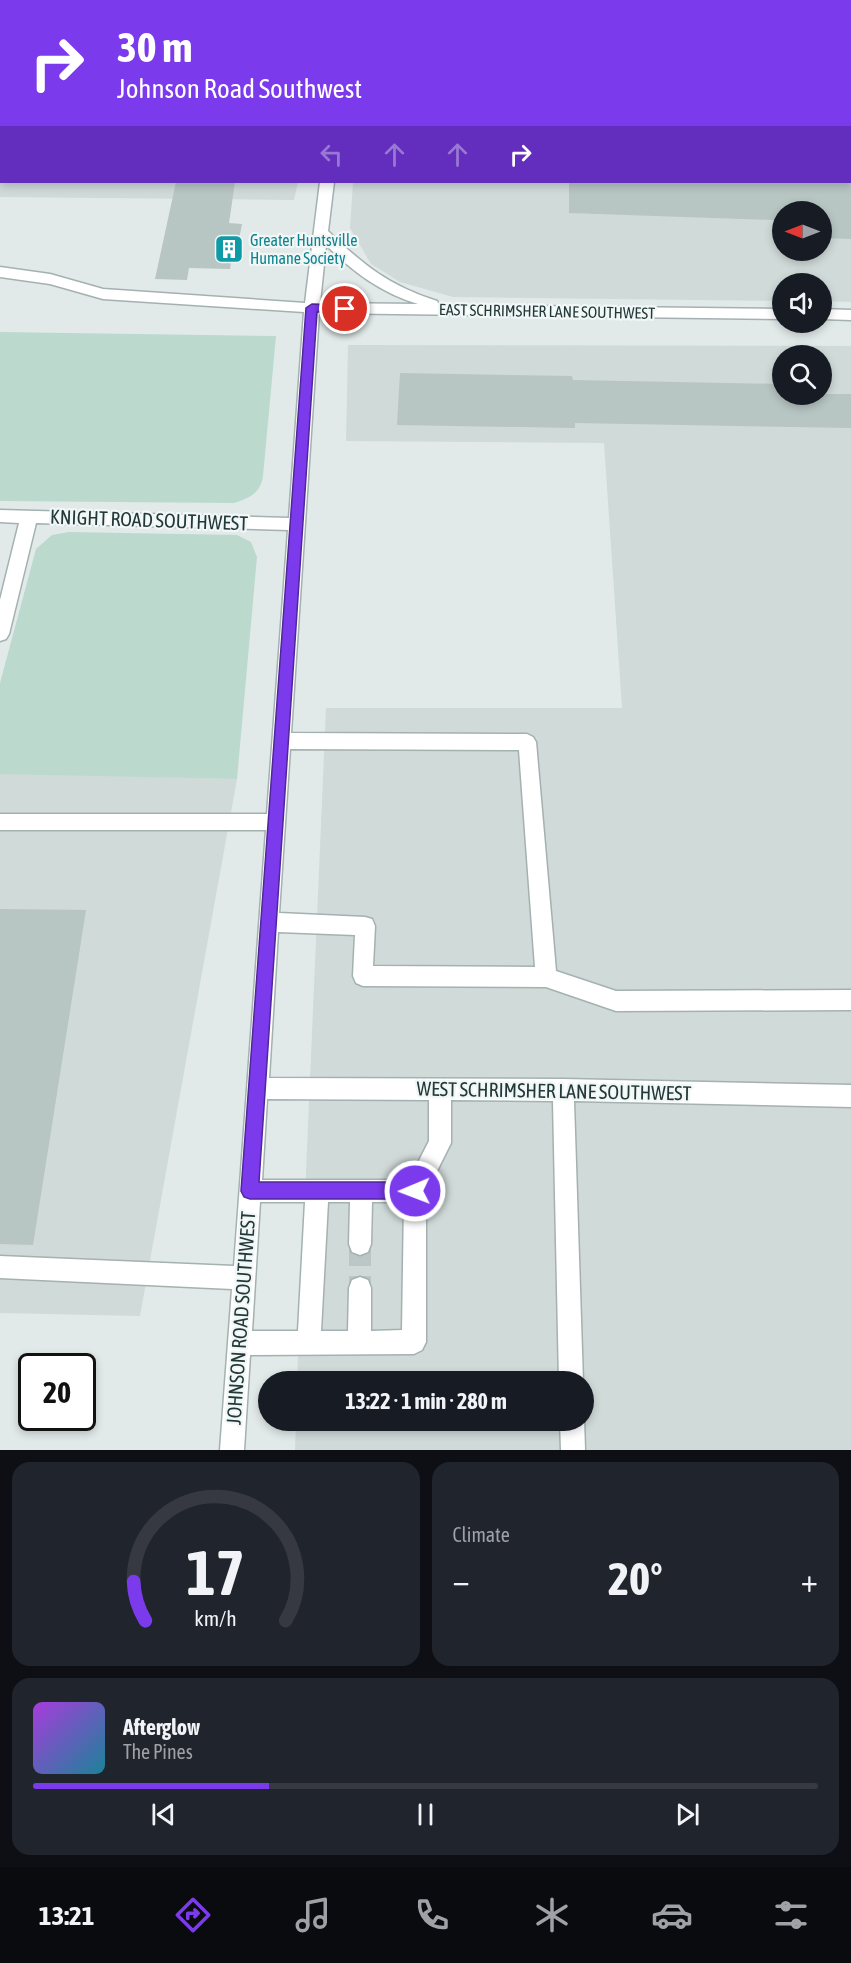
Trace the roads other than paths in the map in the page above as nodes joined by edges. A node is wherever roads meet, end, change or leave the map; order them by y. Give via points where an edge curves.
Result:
1 (327, 183) edge
2 (321, 231) junction
3 (0, 272) edge
4 (312, 308) junction
5 (454, 310) junction
6 (772, 314) edge
7 (832, 314) edge
8 (851, 315) edge
9 (0, 516) edge
10 (29, 516) junction
11 (298, 524) junction
12 (0, 634) edge
13 (282, 741) junction
14 (0, 822) edge
15 (276, 822) junction
16 (269, 922) junction
17 (546, 976) junction
18 (851, 1000) edge
19 (257, 1088) junction
20 (440, 1089) junction
21 (563, 1090) junction
22 (851, 1096) edge
23 (250, 1191) junction
24 (317, 1191) junction
25 (415, 1191) junction
26 (361, 1192) junction
27 (360, 1244) tunnel mouth
28 (0, 1267) edge
29 (244, 1278) junction
30 (360, 1288) tunnel mouth
31 (359, 1342) junction
32 (239, 1343) junction
33 (309, 1343) junction
34 (571, 1371) edge
35 (572, 1431) edge
36 (232, 1450) edge
37 (573, 1450) edge

1 - 2 street, JOHNSON ROAD SOUTHWEST
2 - 4 street, JOHNSON ROAD SOUTHWEST
2 - 5 street via 375,282
3 - 4 street, EAST SCHRIMSHER LANE SOUTHWEST via 50,279 103,294
4 - 5 street, EAST SCHRIMSHER LANE SOUTHWEST
4 - 11 street, JOHNSON ROAD SOUTHWEST
5 - 6 street, EAST SCHRIMSHER LANE SOUTHWEST
7 - 8 street
9 - 10 street, KNIGHT ROAD SOUTHWEST
10 - 11 street, KNIGHT ROAD SOUTHWEST
10 - 12 street
11 - 13 street, JOHNSON ROAD SOUTHWEST
13 - 15 street, JOHNSON ROAD SOUTHWEST
13 - 17 street via 527,742
14 - 15 street
15 - 16 street, JOHNSON ROAD SOUTHWEST
16 - 17 street via 365,926 363,976
16 - 19 street, JOHNSON ROAD SOUTHWEST
17 - 18 street via 616,1001
19 - 20 street, WEST SCHRIMSHER LANE SOUTHWEST
19 - 23 street, JOHNSON ROAD SOUTHWEST
20 - 21 street, WEST SCHRIMSHER LANE SOUTHWEST
20 - 25 street via 440,1143
21 - 22 street, WEST SCHRIMSHER LANE SOUTHWEST
21 - 34 street
23 - 24 street
23 - 29 street, JOHNSON ROAD SOUTHWEST
24 - 26 street
24 - 33 street
25 - 26 street
25 - 31 street via 414,1342
26 - 27 street
28 - 29 street
29 - 32 street, JOHNSON ROAD SOUTHWEST
30 - 31 street
31 - 33 street
32 - 33 street
32 - 36 street, JOHNSON ROAD SOUTHWEST
35 - 37 street

